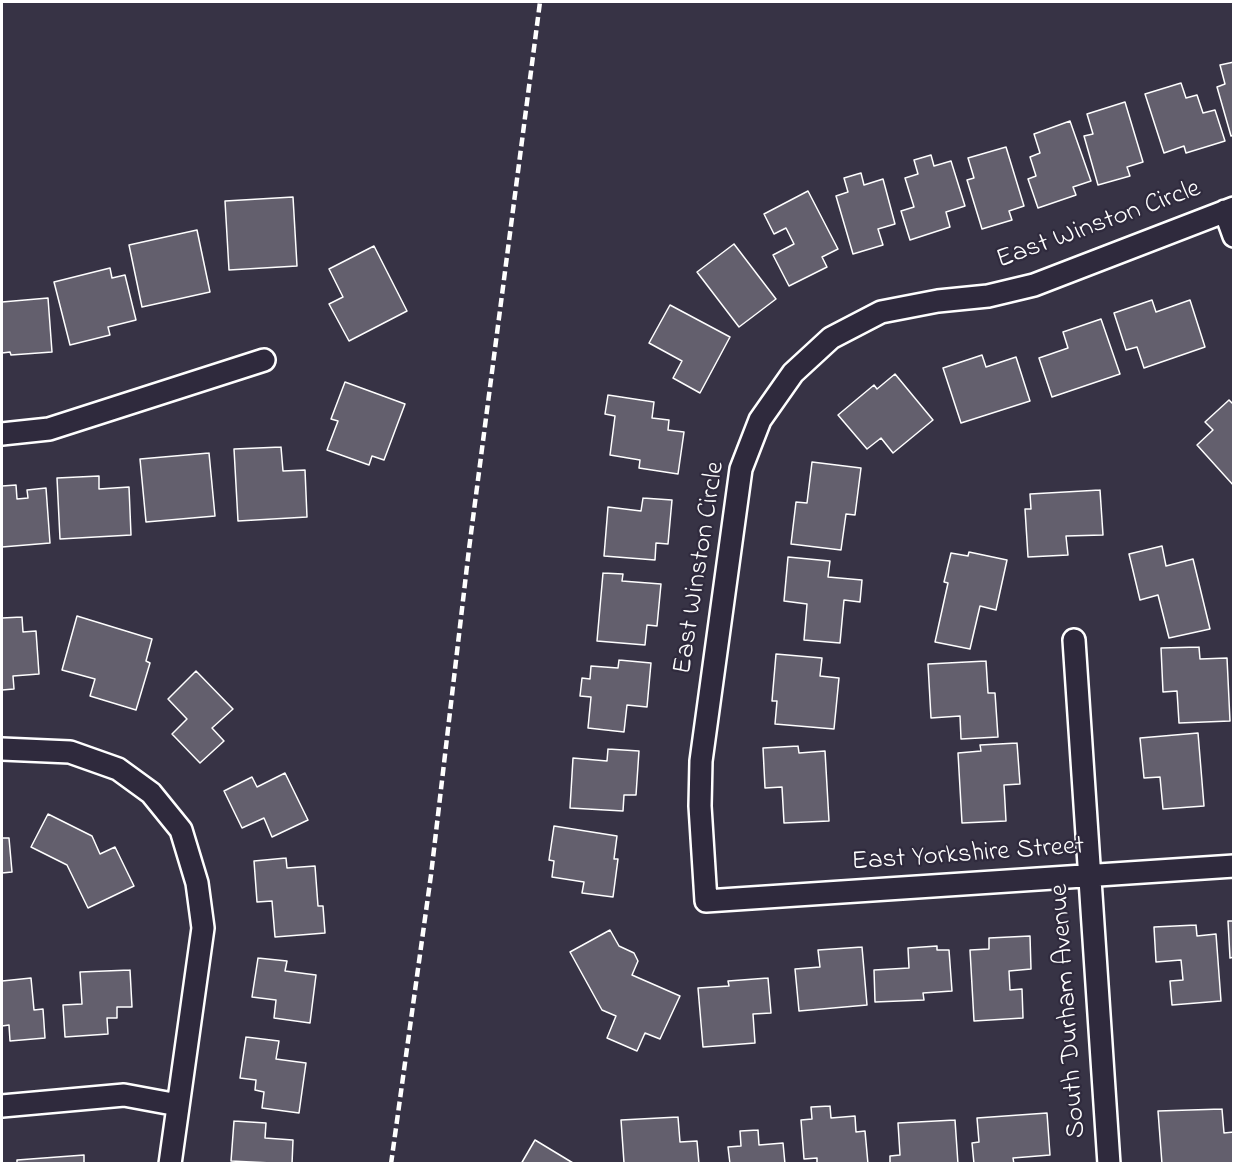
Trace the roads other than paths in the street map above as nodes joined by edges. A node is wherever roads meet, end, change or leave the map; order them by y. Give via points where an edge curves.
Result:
1 (1229, 210) edge
2 (1233, 236) edge
3 (264, 360) dead end
4 (2, 434) edge
5 (1074, 640) dead end
6 (2, 749) edge
7 (1233, 866) edge
8 (1090, 877) junction
9 (706, 901) joint
10 (178, 1105) junction
11 (2, 1106) edge
12 (170, 1164) edge
13 (1109, 1164) edge

1 - 2 street
1 - 9 street, East Winston Circle via 1034,285 882,312 831,338 793,373 760,420 741,469 701,761
3 - 4 street via 49,429
5 - 8 street, South Durham Avenue
6 - 10 street via 70,752 118,769 151,793 182,830 197,883 203,928
7 - 8 street, East Yorkshire Street
8 - 9 street, East Yorkshire Street
8 - 13 street, South Durham Avenue
10 - 11 street via 124,1095
10 - 12 street

